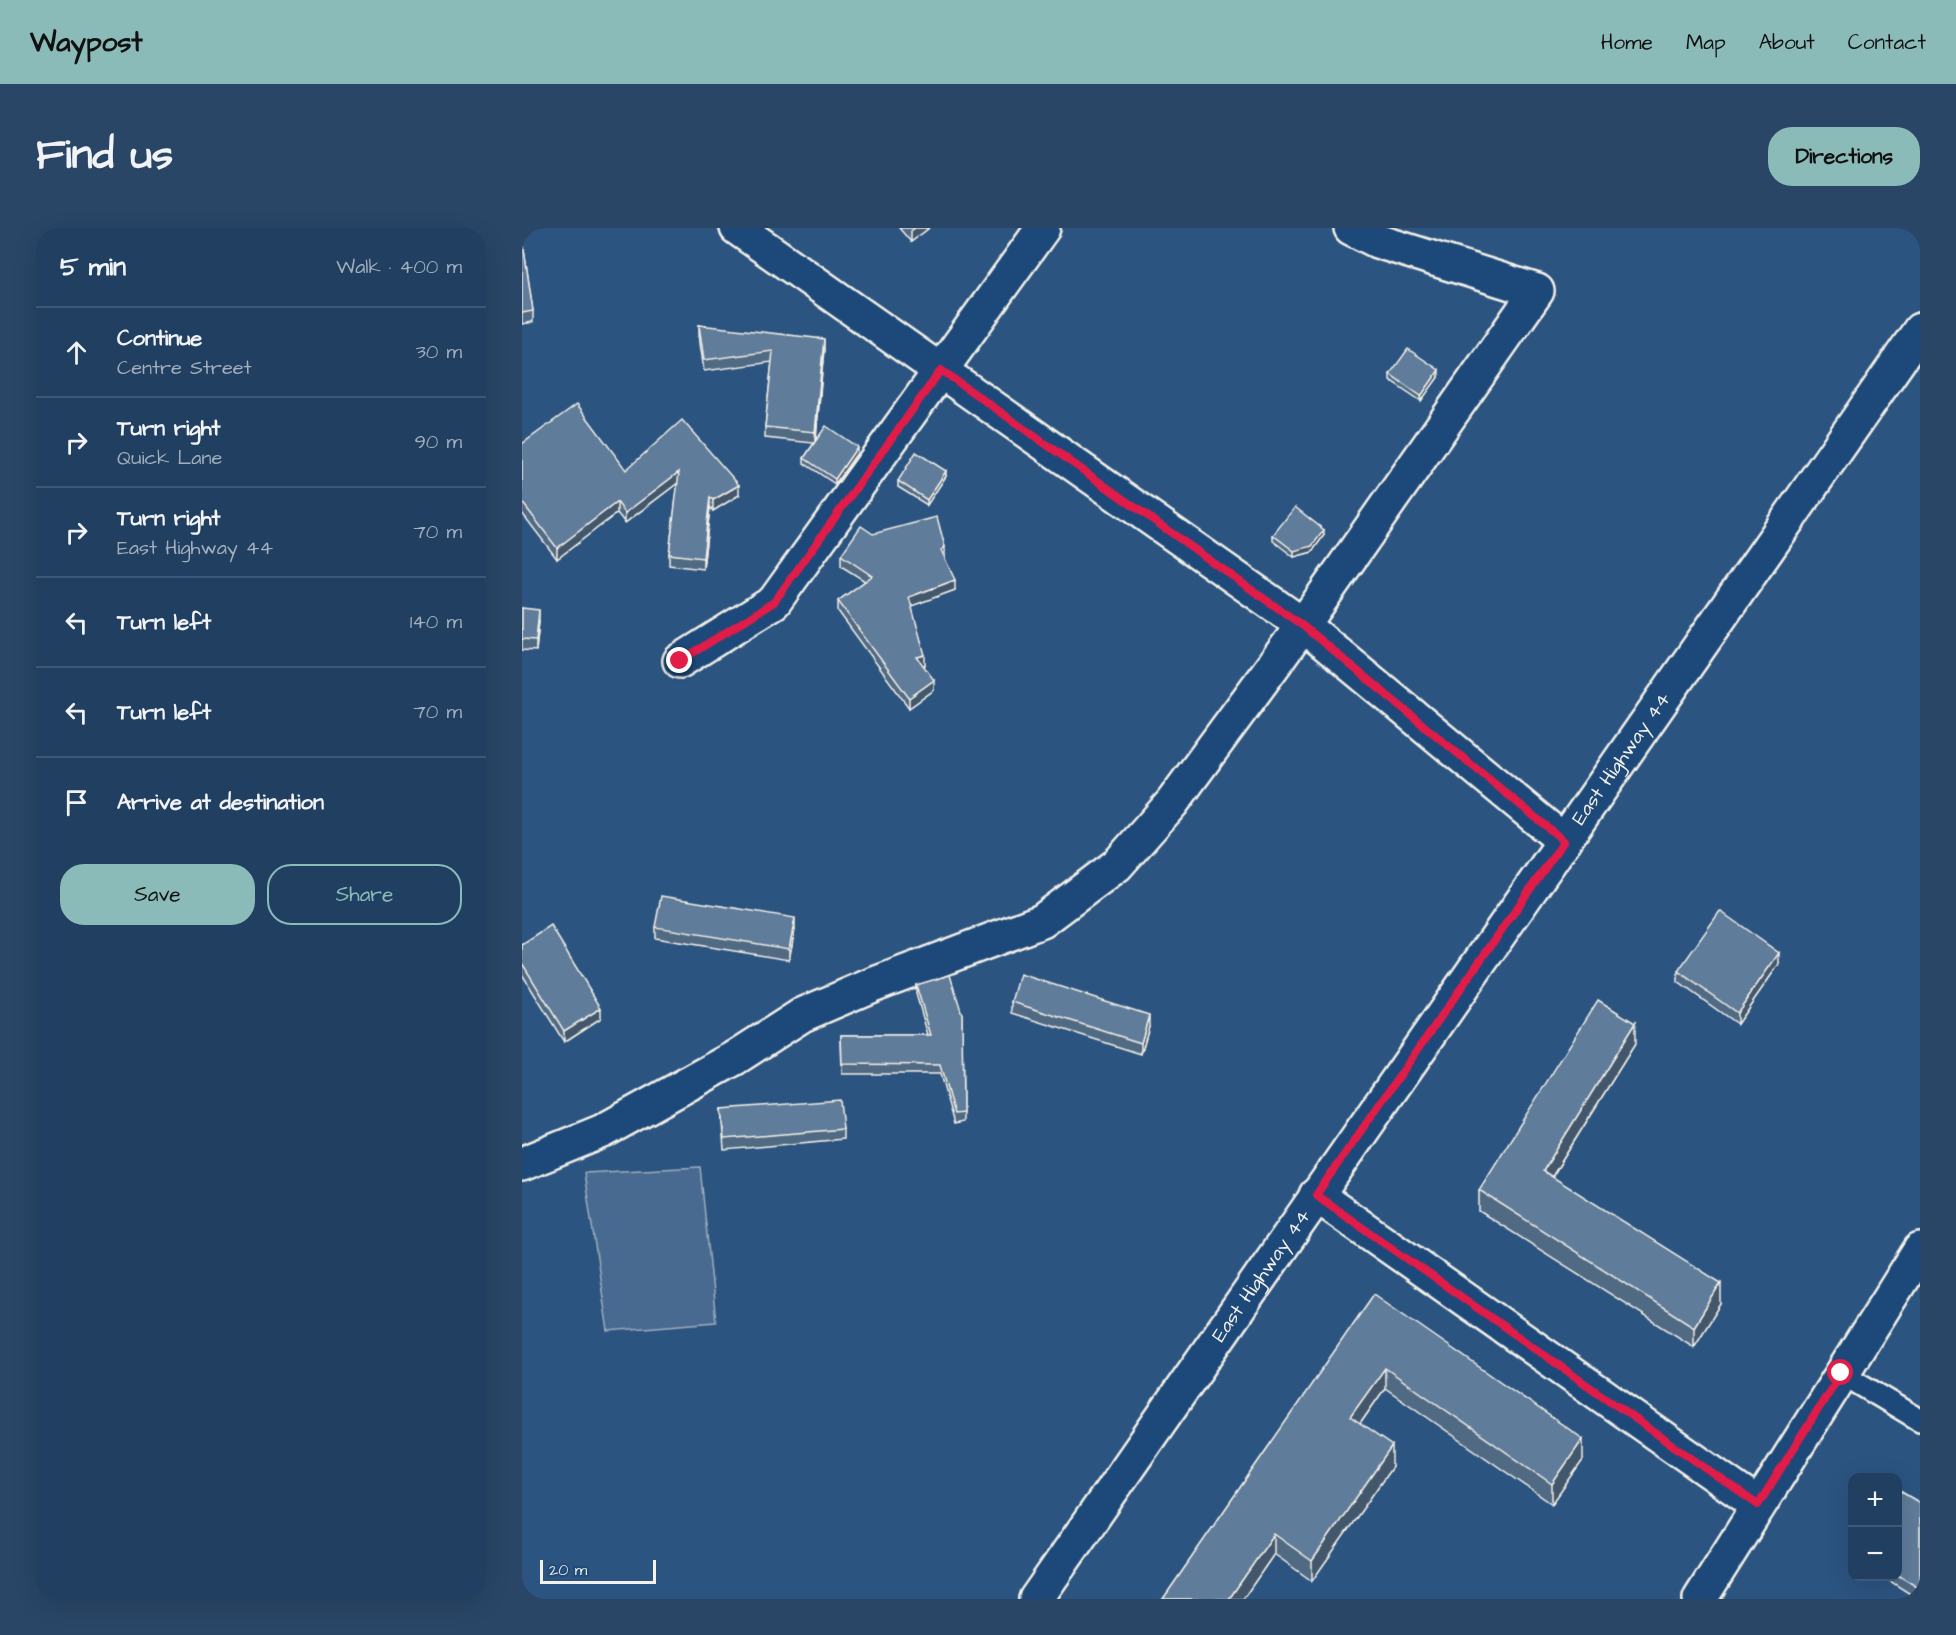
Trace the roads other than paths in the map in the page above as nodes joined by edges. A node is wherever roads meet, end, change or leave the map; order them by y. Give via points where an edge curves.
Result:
1 (737, 228) edge
2 (1043, 228) edge
3 (1351, 228) edge
4 (1920, 330) edge
5 (941, 370) junction
6 (1303, 626) junction
7 (680, 661) dead end
8 (1564, 841) junction
9 (522, 1164) edge
10 (1316, 1195) junction
11 (1920, 1250) edge
12 (1841, 1373) junction
13 (1919, 1418) edge
14 (1758, 1505) junction
15 (1036, 1599) edge
16 (1700, 1599) edge

1 - 5 street
2 - 5 street
3 - 6 street via 1377,241 1538,291
4 - 8 street, East Highway 44
5 - 6 street
5 - 7 street via 774,602
6 - 8 street
6 - 9 street via 1172,803 1118,866 1042,921 801,1015 735,1059 603,1131
8 - 10 street, East Highway 44
10 - 14 street
10 - 15 street, East Highway 44
11 - 12 street
12 - 13 lane
12 - 14 street
14 - 16 street

